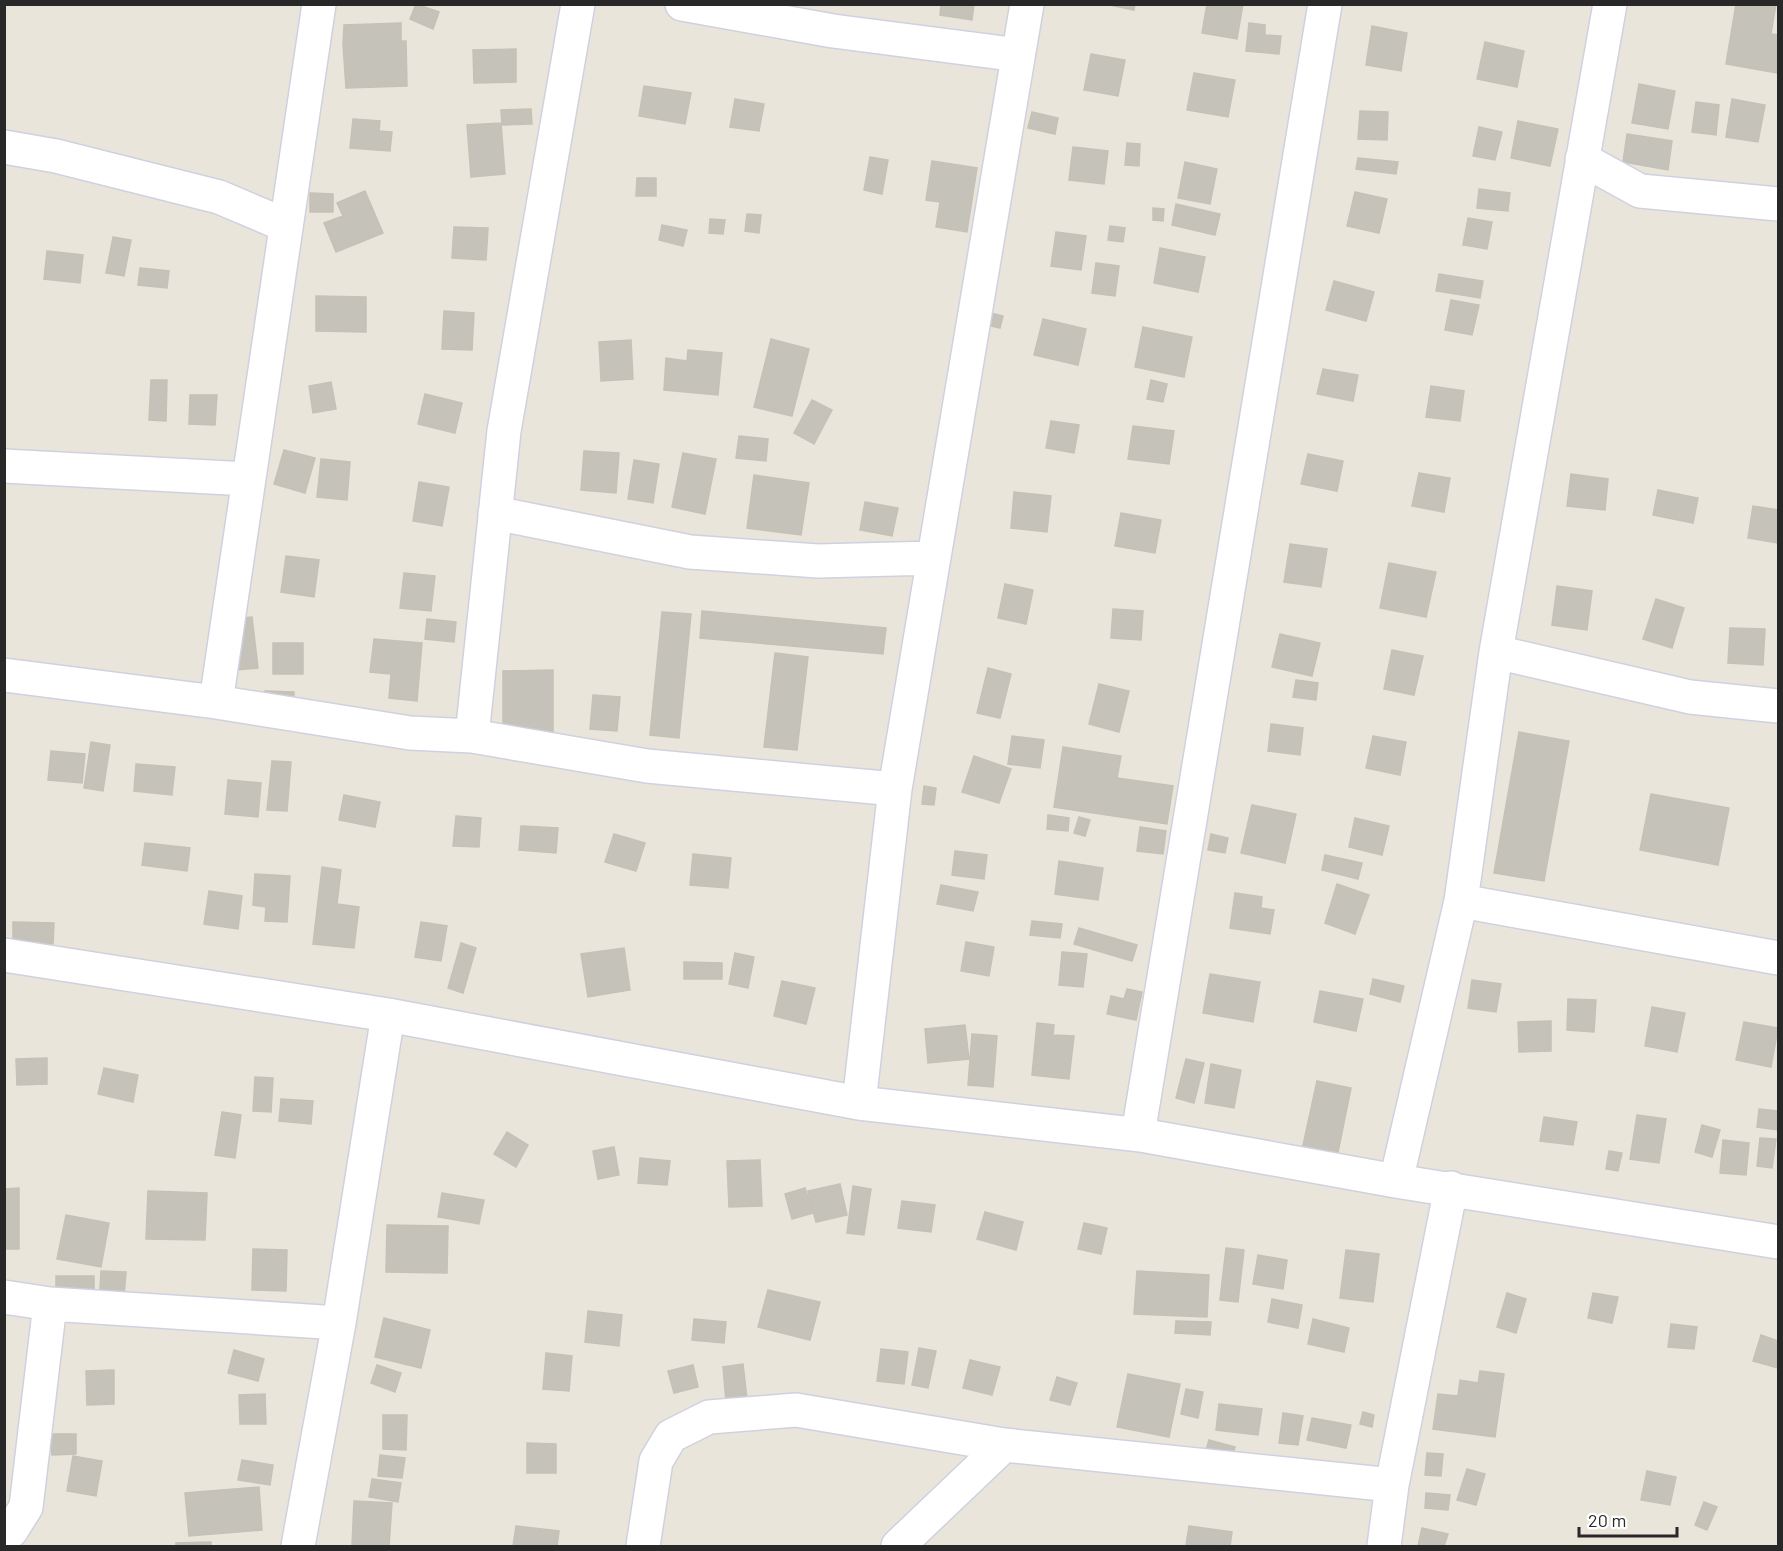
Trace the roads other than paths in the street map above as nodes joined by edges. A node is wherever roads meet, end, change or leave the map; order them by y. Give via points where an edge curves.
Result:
1 (319, 4) edge
2 (578, 4) edge
3 (682, 4) edge
4 (1027, 4) edge
5 (1325, 4) edge
6 (1610, 4) edge
7 (1018, 55) junction
8 (4, 147) edge
9 (1582, 159) junction
10 (1779, 204) edge
11 (285, 225) junction
12 (4, 466) edge
13 (248, 479) junction
14 (495, 513) junction
15 (934, 558) junction
16 (1496, 652) junction
17 (4, 675) edge
18 (216, 702) junction
19 (1779, 706) edge
20 (472, 736) junction
21 (895, 789) junction
22 (1461, 901) junction
23 (4, 956) edge
24 (1779, 958) edge
25 (388, 1015) junction
26 (859, 1103) junction
27 (1141, 1135) junction
28 (1396, 1181) junction
29 (1450, 1188) junction
30 (1779, 1242) edge
31 (4, 1297) edge
32 (50, 1304) junction
33 (339, 1323) junction
34 (1004, 1445) junction
35 (1392, 1485) junction
36 (4, 1535) edge
37 (298, 1546) edge
38 (643, 1546) edge
39 (898, 1546) edge
40 (1384, 1546) edge

1 - 11 street
2 - 14 street via 504,431
3 - 7 street via 833,32
4 - 7 street
5 - 27 street via 1140,1122
6 - 9 street
7 - 15 street
8 - 11 street via 56,156 219,198
9 - 10 street via 1640,191
9 - 16 street
11 - 13 street
12 - 13 street
13 - 18 street
14 - 15 street via 690,552 818,561
14 - 20 street
15 - 21 street
16 - 19 street via 1690,698
16 - 22 street
17 - 18 street
18 - 20 street via 410,733
20 - 21 street via 647,766
21 - 26 street
22 - 24 street
22 - 28 street
23 - 25 street
25 - 26 street
25 - 33 street
26 - 27 street
27 - 28 street
28 - 29 street
29 - 30 street
29 - 35 street
31 - 32 street
32 - 33 street
32 - 36 street via 26,1507 11,1531
33 - 37 street
34 - 35 street
34 - 38 street via 796,1410 709,1417 671,1436 656,1461
34 - 39 street
35 - 40 street

